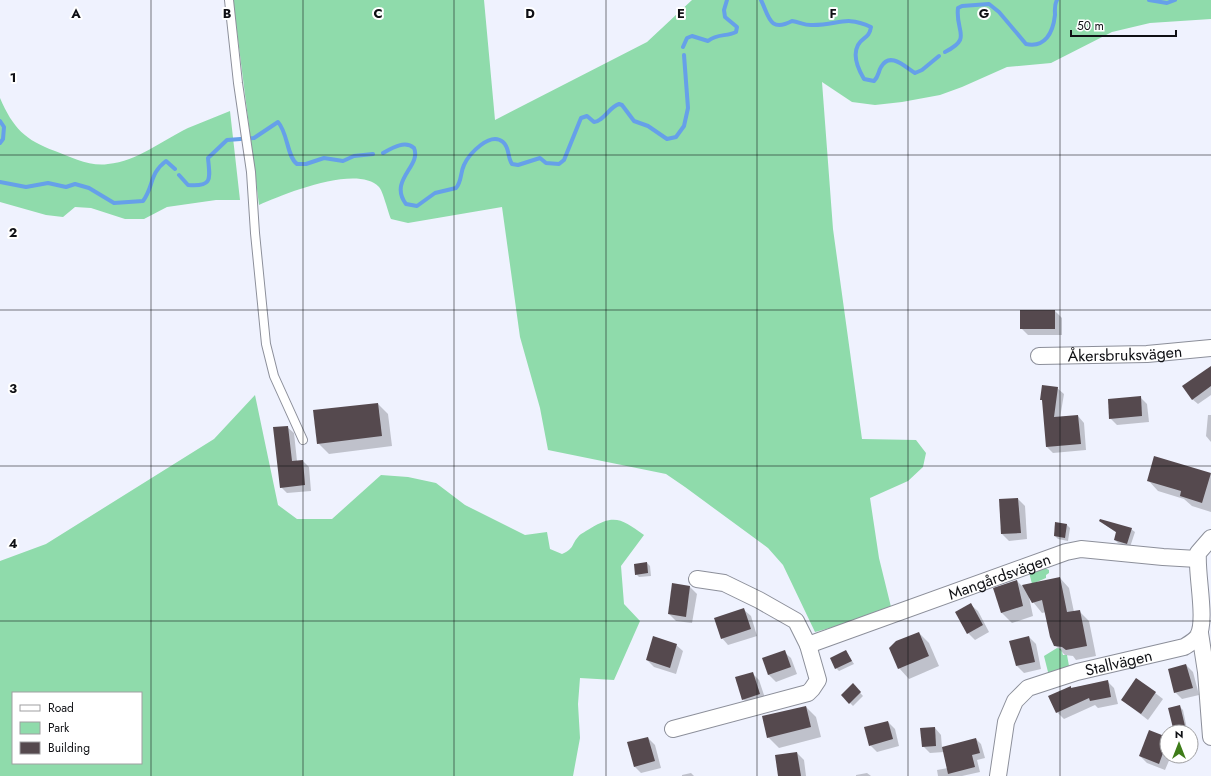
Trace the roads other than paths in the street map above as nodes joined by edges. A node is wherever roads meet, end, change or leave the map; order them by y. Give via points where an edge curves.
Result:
1 (229, 0) edge
2 (1211, 348) edge
3 (1039, 356) dead end
4 (303, 440) dead end
5 (1211, 538) edge
6 (1197, 559) junction
7 (697, 580) dead end
8 (1200, 633) junction
9 (808, 645) junction
10 (673, 728) dead end
11 (1211, 737) edge
12 (998, 776) edge

1 - 4 lane via 249,155 261,304 269,363
2 - 3 street, Åkersbruksvägen via 1147,354
5 - 6 street via 1198,553
6 - 8 street via 1202,623
6 - 9 street, Mangårdsvägen via 1074,550
7 - 9 street via 724,583 796,621
8 - 11 street
8 - 12 street, Stallvägen via 1198,638 1184,647 1077,672 1028,688 1015,701 1006,722
9 - 10 street via 818,680 808,693

